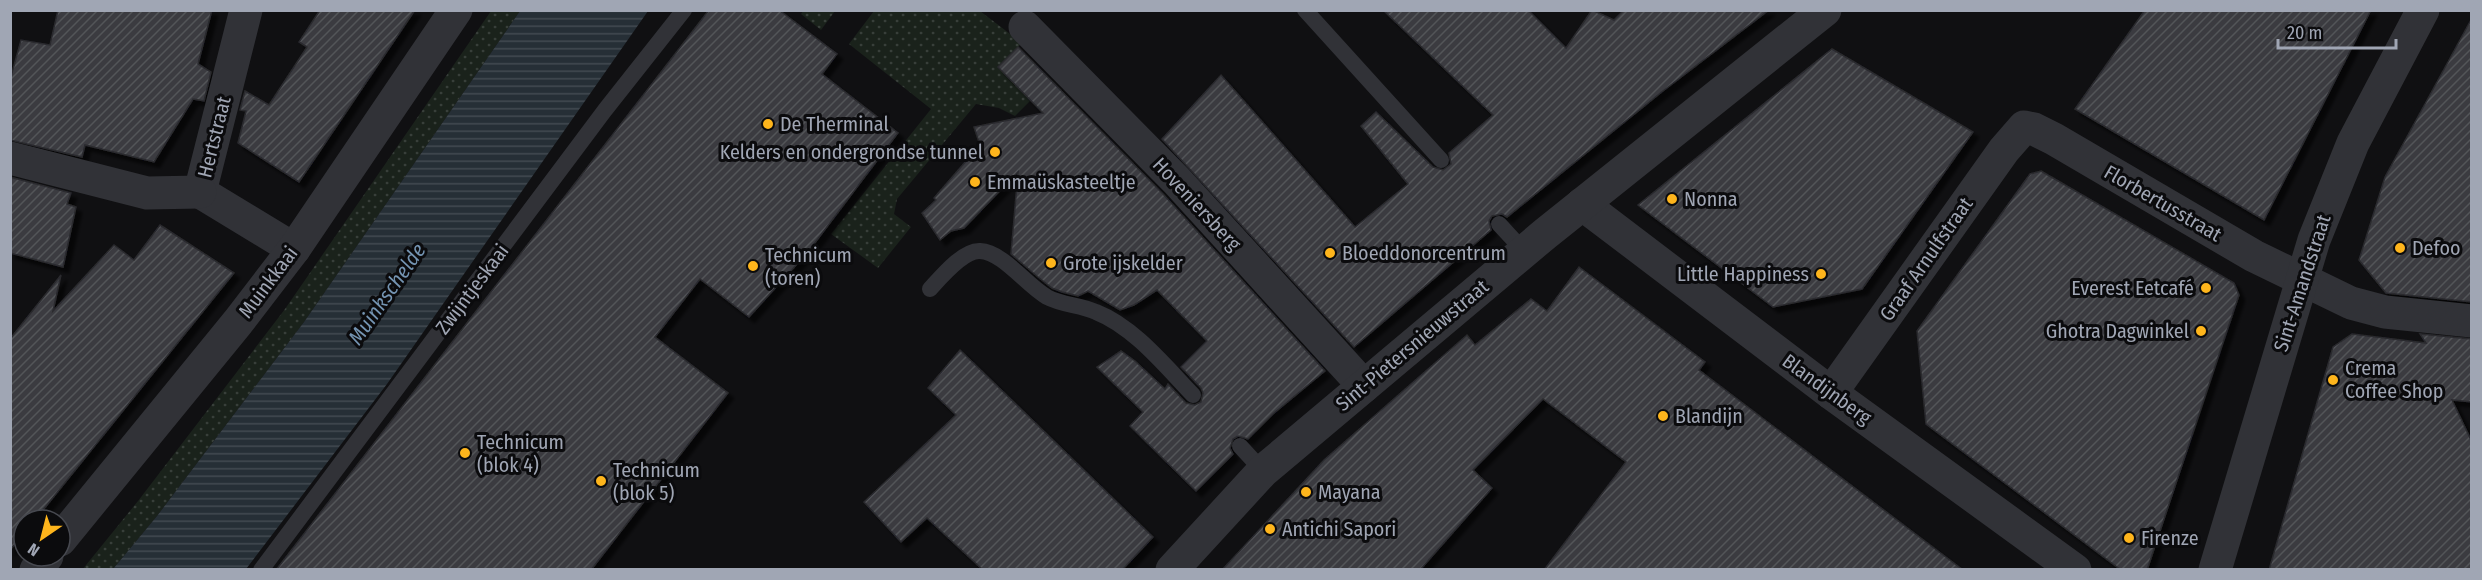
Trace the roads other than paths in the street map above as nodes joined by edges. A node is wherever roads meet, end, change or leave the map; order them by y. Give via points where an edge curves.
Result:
1 (246, 10) edge
2 (456, 10) edge
3 (684, 10) edge
4 (1305, 10) edge
5 (2423, 10) edge
6 (1809, 15) edge
7 (1025, 27) dead end
8 (2024, 127) joint
9 (10, 159) edge
10 (1441, 160) dead end
11 (200, 192) junction
12 (1582, 204) junction
13 (1499, 224) dead end
14 (294, 249) junction
15 (1524, 251) junction
16 (2301, 280) junction
17 (930, 289) dead end
18 (2472, 321) edge
19 (1364, 386) junction
20 (1831, 393) junction
21 (1193, 395) dead end
22 (1240, 446) dead end
23 (1263, 471) junction
24 (72, 525) edge
25 (261, 570) edge
26 (1172, 570) edge
27 (2075, 570) edge
28 (2215, 570) edge

1 - 11 street, Hertstraat
2 - 14 street, Muinkkaai
3 - 25 lane, Zwijntjeskaai
4 - 10 lane
5 - 16 street, Sint-Amandstraat via 2354,143
6 - 12 street, Sint-Pietersnieuwstraat
7 - 19 street, Hoveniersberg via 1177,181
8 - 16 street, Florbertusstraat via 2054,139
8 - 20 street, Graaf Arnulfstraat
9 - 11 street via 147,193
11 - 14 street, Hertstraat
12 - 15 street, Sint-Pietersnieuwstraat
12 - 20 street, Blandijnberg
13 - 15 lane
14 - 24 street, Muinkkaai
15 - 19 street, Sint-Pietersnieuwstraat
16 - 18 street, Florbertusstraat via 2351,303 2385,312
16 - 28 street, Sint-Amandstraat
17 - 21 lane via 968,255 978,251 996,254 1029,285 1050,298 1096,312 1119,325
19 - 23 street, Sint-Pietersnieuwstraat
20 - 27 street, Blandijnberg
22 - 23 lane
23 - 26 street, Sint-Pietersnieuwstraat

